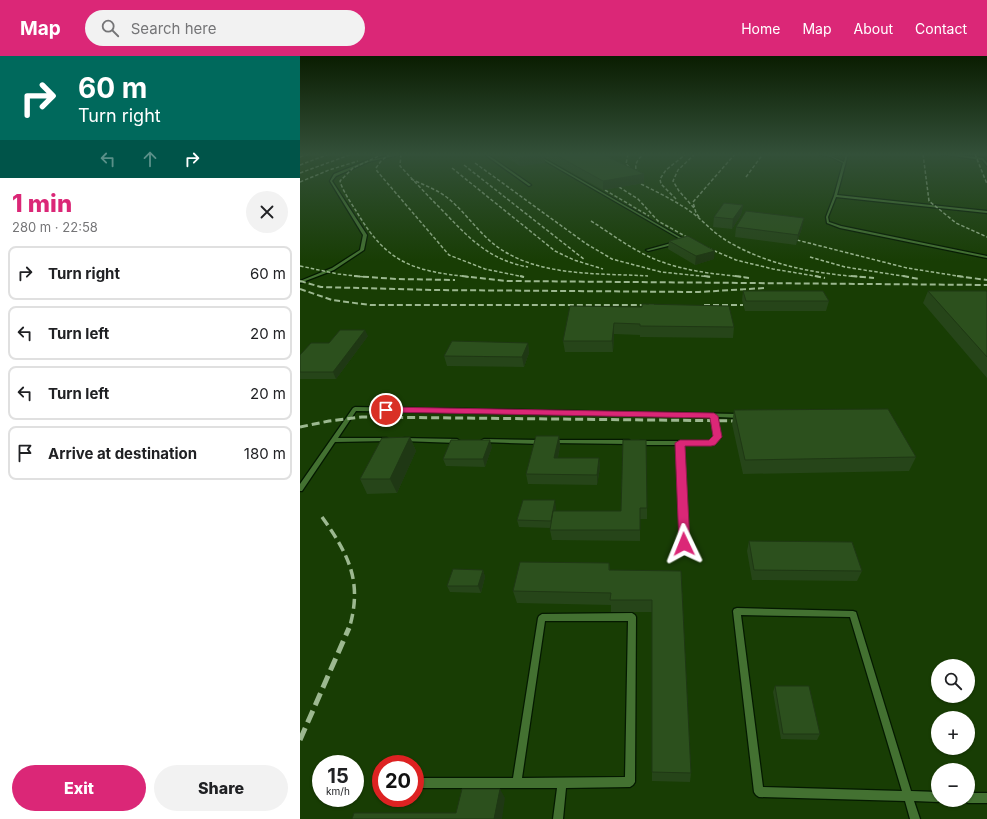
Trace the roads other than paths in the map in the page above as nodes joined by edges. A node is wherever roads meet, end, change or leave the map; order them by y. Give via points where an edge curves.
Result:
1 (336, 190) edge
2 (596, 190) edge
3 (837, 190) edge
4 (835, 196) junction
5 (987, 212) edge
6 (648, 250) dead end
7 (987, 257) edge
8 (300, 282) edge
9 (714, 416) junction
10 (749, 416) edge
11 (333, 440) junction
12 (467, 441) edge
13 (475, 441) edge
14 (680, 443) junction
15 (300, 489) edge
16 (684, 544) dead end
17 (424, 783) edge
18 (517, 783) junction
19 (562, 783) junction
20 (908, 796) junction
21 (931, 797) edge
22 (975, 798) edge
23 (987, 798) edge
24 (558, 819) edge
25 (914, 819) edge

1 - 8 lane via 364,235 362,250 332,269
2 - 6 lane via 685,241
3 - 4 lane
4 - 5 lane
4 - 7 lane via 827,217 832,225
9 - 10 lane
9 - 11 lane via 355,409
9 - 14 lane via 718,437 711,443
11 - 12 lane
11 - 15 lane
13 - 14 lane
14 - 16 lane
17 - 18 lane
18 - 19 lane
18 - 19 lane via 542,618 632,617 630,782
19 - 24 lane
20 - 20 lane via 853,614 737,611 758,792
20 - 21 lane
20 - 25 lane
22 - 23 lane

